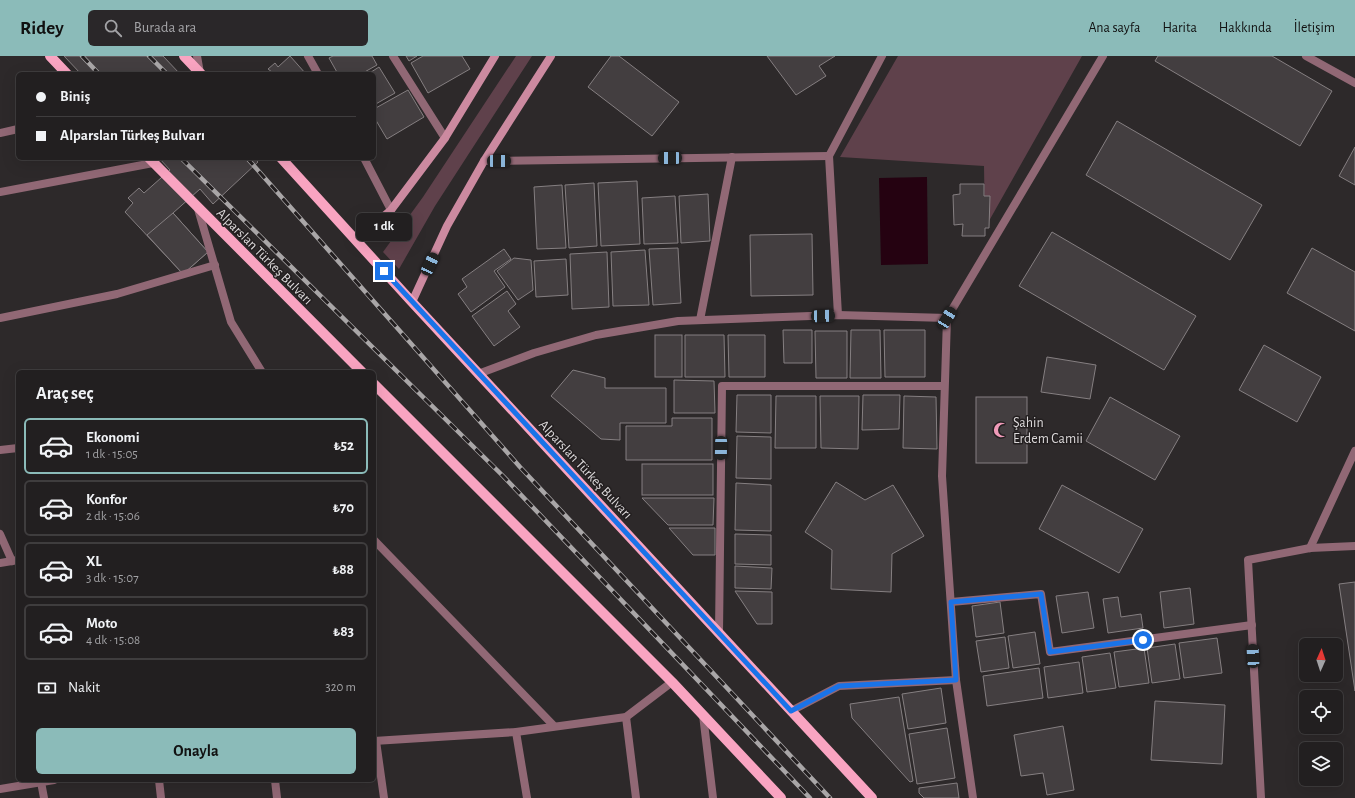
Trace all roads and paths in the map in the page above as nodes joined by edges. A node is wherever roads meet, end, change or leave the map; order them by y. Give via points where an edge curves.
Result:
1 (50, 56) edge
2 (184, 56) edge
3 (197, 56) edge
4 (308, 56) edge
5 (393, 56) edge
6 (495, 56) edge
7 (551, 56) edge
8 (882, 56) edge
9 (1103, 56) edge
10 (1306, 56) edge
11 (65, 72) edge
12 (200, 72) edge
13 (201, 72) edge
14 (317, 72) edge
15 (1355, 84) edge
16 (16, 129) edge
17 (0, 133) edge
18 (445, 138) junction
19 (829, 156) junction
20 (732, 158) junction
21 (151, 160) edge
22 (283, 160) edge
23 (365, 160) edge
24 (484, 161) junction
25 (0, 192) edge
26 (198, 209) junction
27 (391, 210) junction
28 (356, 240) junction
29 (215, 265) junction
30 (412, 302) junction
31 (838, 315) junction
32 (0, 318) edge
33 (947, 318) junction
34 (700, 320) junction
35 (261, 370) edge
36 (360, 370) edge
37 (478, 374) junction
38 (376, 386) edge
39 (944, 386) junction
40 (16, 448) edge
41 (0, 450) edge
42 (1355, 451) edge
43 (0, 534) edge
44 (376, 542) edge
45 (1355, 546) edge
46 (1310, 548) junction
47 (15, 560) edge
48 (0, 563) edge
49 (951, 602) junction
50 (1252, 625) junction
51 (718, 632) junction
52 (956, 680) junction
53 (672, 682) junction
54 (791, 711) junction
55 (703, 715) junction
56 (626, 717) junction
57 (554, 726) junction
58 (516, 732) junction
59 (376, 741) edge
60 (376, 747) edge
61 (41, 782) joint
62 (159, 782) edge
63 (275, 782) edge
64 (0, 789) edge
65 (44, 798) edge
66 (162, 798) edge
67 (278, 798) edge
68 (384, 798) edge
69 (526, 798) edge
70 (636, 798) edge
71 (713, 798) edge
72 (781, 798) edge
73 (872, 798) edge
74 (973, 798) edge
75 (1261, 798) edge

1 - 11 main road
2 - 12 main road
3 - 13 street
4 - 14 street
5 - 18 street
6 - 18 main road
7 - 24 main road
8 - 19 street
9 - 33 street
10 - 15 street
16 - 17 street
18 - 27 main road
19 - 20 street
19 - 31 street
20 - 24 street
20 - 34 street
21 - 25 street
21 - 26 main road, Alparslan Türkeş Bulvarı
22 - 28 main road, Alparslan Türkeş Bulvarı
23 - 27 street
24 - 30 main road via 447,226
26 - 29 street
26 - 36 main road, Alparslan Türkeş Bulvarı
27 - 28 main road
28 - 30 main road, Alparslan Türkeş Bulvarı
29 - 32 street via 117,294
29 - 35 street via 231,322
30 - 37 main road, Alparslan Türkeş Bulvarı
31 - 33 street
31 - 34 street
33 - 39 street
34 - 37 street via 678,321 596,336 534,353
37 - 51 main road, Alparslan Türkeş Bulvarı
38 - 53 main road
39 - 49 street via 942,476
39 - 51 street via 722,386
40 - 41 street
42 - 46 street
43 - 47 street
44 - 57 street
45 - 46 street
46 - 50 street via 1248,560
47 - 48 street
49 - 50 street via 1041,594 1050,652
49 - 52 street
50 - 75 street
51 - 54 main road, Alparslan Türkeş Bulvarı
52 - 54 street via 839,686
52 - 74 street
53 - 55 main road
53 - 56 street
54 - 73 main road, Alparslan Türkeş Bulvarı
55 - 71 street
55 - 72 main road
56 - 57 street
56 - 70 street
57 - 58 street
58 - 59 street
58 - 69 street
60 - 68 street
61 - 64 street
61 - 65 street
62 - 66 street
63 - 67 street

